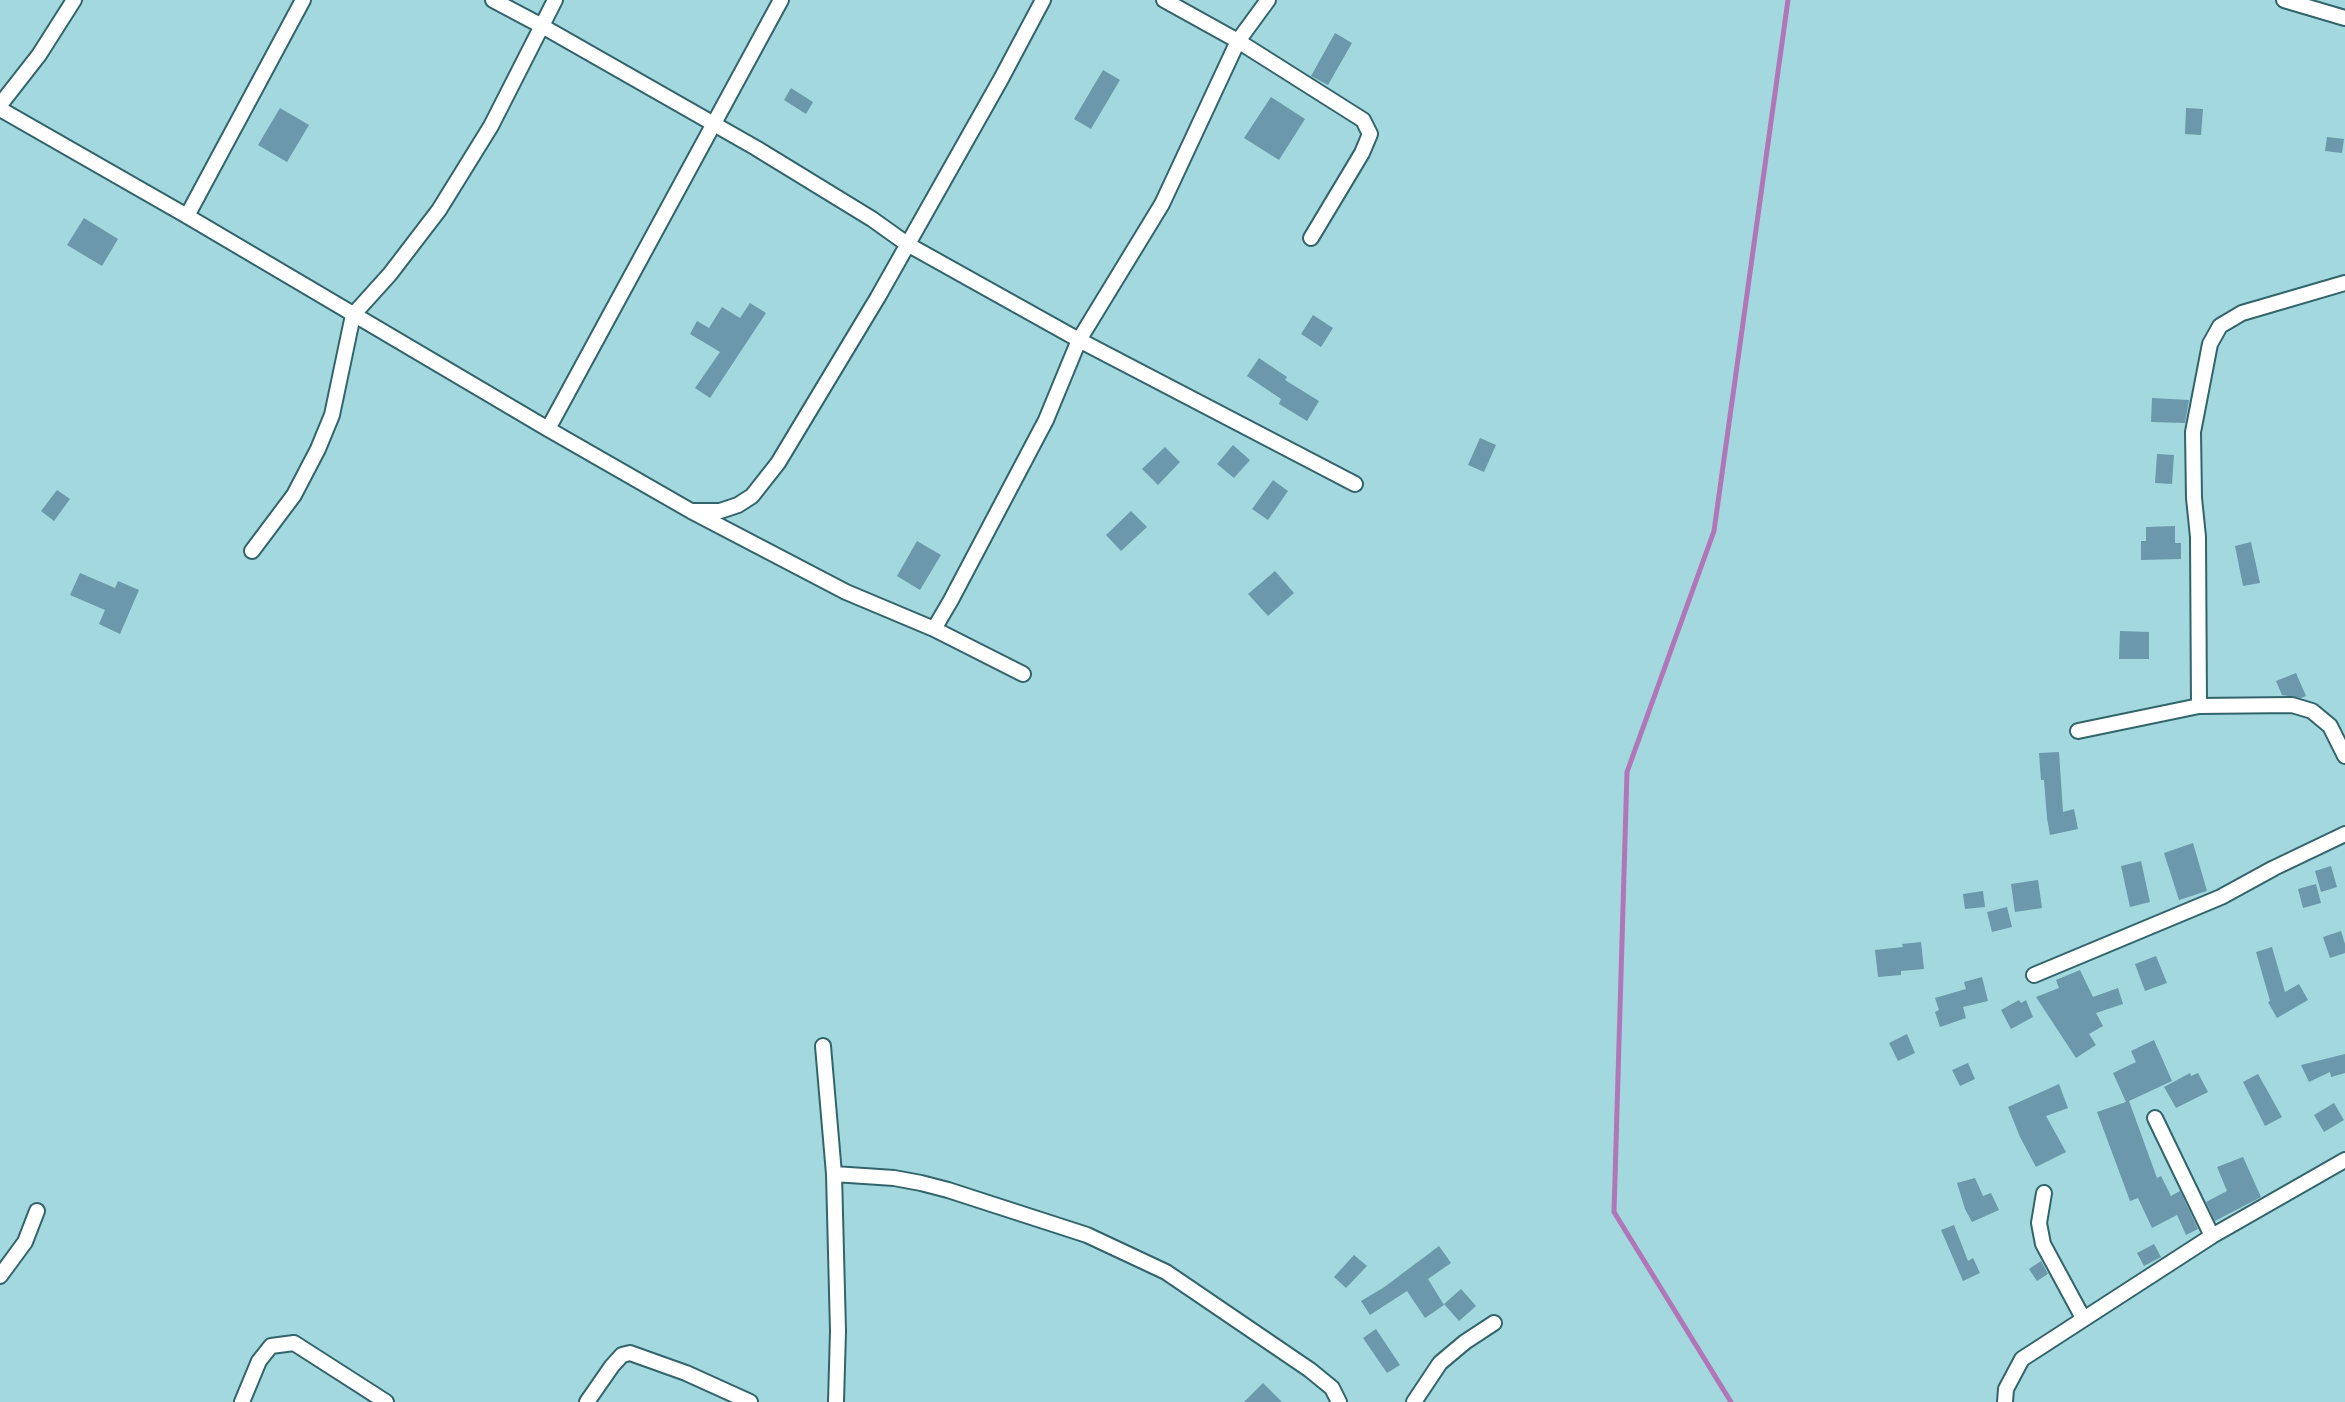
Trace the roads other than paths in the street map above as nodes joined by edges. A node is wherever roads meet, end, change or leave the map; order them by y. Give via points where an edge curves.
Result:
1 (74, 0) edge
2 (303, 0) edge
3 (493, 0) edge
4 (555, 0) edge
5 (781, 0) edge
6 (1043, 0) edge
7 (1164, 0) edge
8 (1268, 0) edge
9 (2284, 0) edge
10 (2345, 18) edge
11 (542, 26) junction
12 (1238, 41) junction
13 (0, 107) edge
14 (715, 126) junction
15 (187, 216) junction
16 (1311, 239) dead end
17 (907, 244) junction
18 (2345, 283) edge
19 (353, 315) junction
20 (1079, 340) junction
21 (548, 429) junction
22 (1355, 484) dead end
23 (691, 511) junction
24 (252, 551) dead end
25 (934, 629) junction
26 (1023, 674) dead end
27 (2199, 706) junction
28 (2078, 731) dead end
29 (2345, 756) edge
30 (2345, 834) edge
31 (2035, 975) dead end
32 (823, 1045) dead end
33 (2155, 1118) dead end
34 (2345, 1160) edge
35 (834, 1174) junction
36 (2044, 1193) dead end
37 (37, 1211) dead end
38 (2213, 1236) junction
39 (0, 1276) edge
40 (2083, 1318) junction
41 (1494, 1323) dead end
42 (242, 1402) edge
43 (386, 1402) edge
44 (587, 1402) edge
45 (750, 1402) edge
46 (836, 1402) edge
47 (1339, 1402) edge
48 (1414, 1402) edge
49 (2005, 1402) edge

1 - 13 street
2 - 15 street
3 - 11 street
4 - 11 street
5 - 14 street
6 - 17 street
7 - 12 street
8 - 12 street
9 - 10 street
11 - 14 street
11 - 19 street via 491,126 439,210
12 - 16 street via 1363,120 1370,134
12 - 20 street via 1162,204
13 - 15 street
14 - 17 street
14 - 21 street
15 - 19 street
17 - 20 street
17 - 23 street via 763,484 738,505 720,511
18 - 27 street via 2242,313 2220,326 2210,344 2193,432
19 - 21 street
19 - 24 street via 332,415 318,449 294,495
20 - 22 street
20 - 25 street via 1046,420
21 - 23 street
23 - 25 street via 846,592
25 - 26 street
27 - 28 street
27 - 29 street via 2292,705 2312,711 2330,726
30 - 31 street via 2221,897
32 - 35 street
33 - 38 street
34 - 38 street
35 - 46 street
35 - 47 street via 921,1183 1087,1235 1166,1272 1310,1370 1332,1388
36 - 40 street via 2039,1223 2043,1244
37 - 39 street via 25,1242
38 - 40 street
40 - 49 street via 2022,1359 2006,1389
41 - 48 street via 1440,1363
42 - 43 street via 259,1361 271,1346 294,1343
44 - 45 street via 621,1355 630,1353

